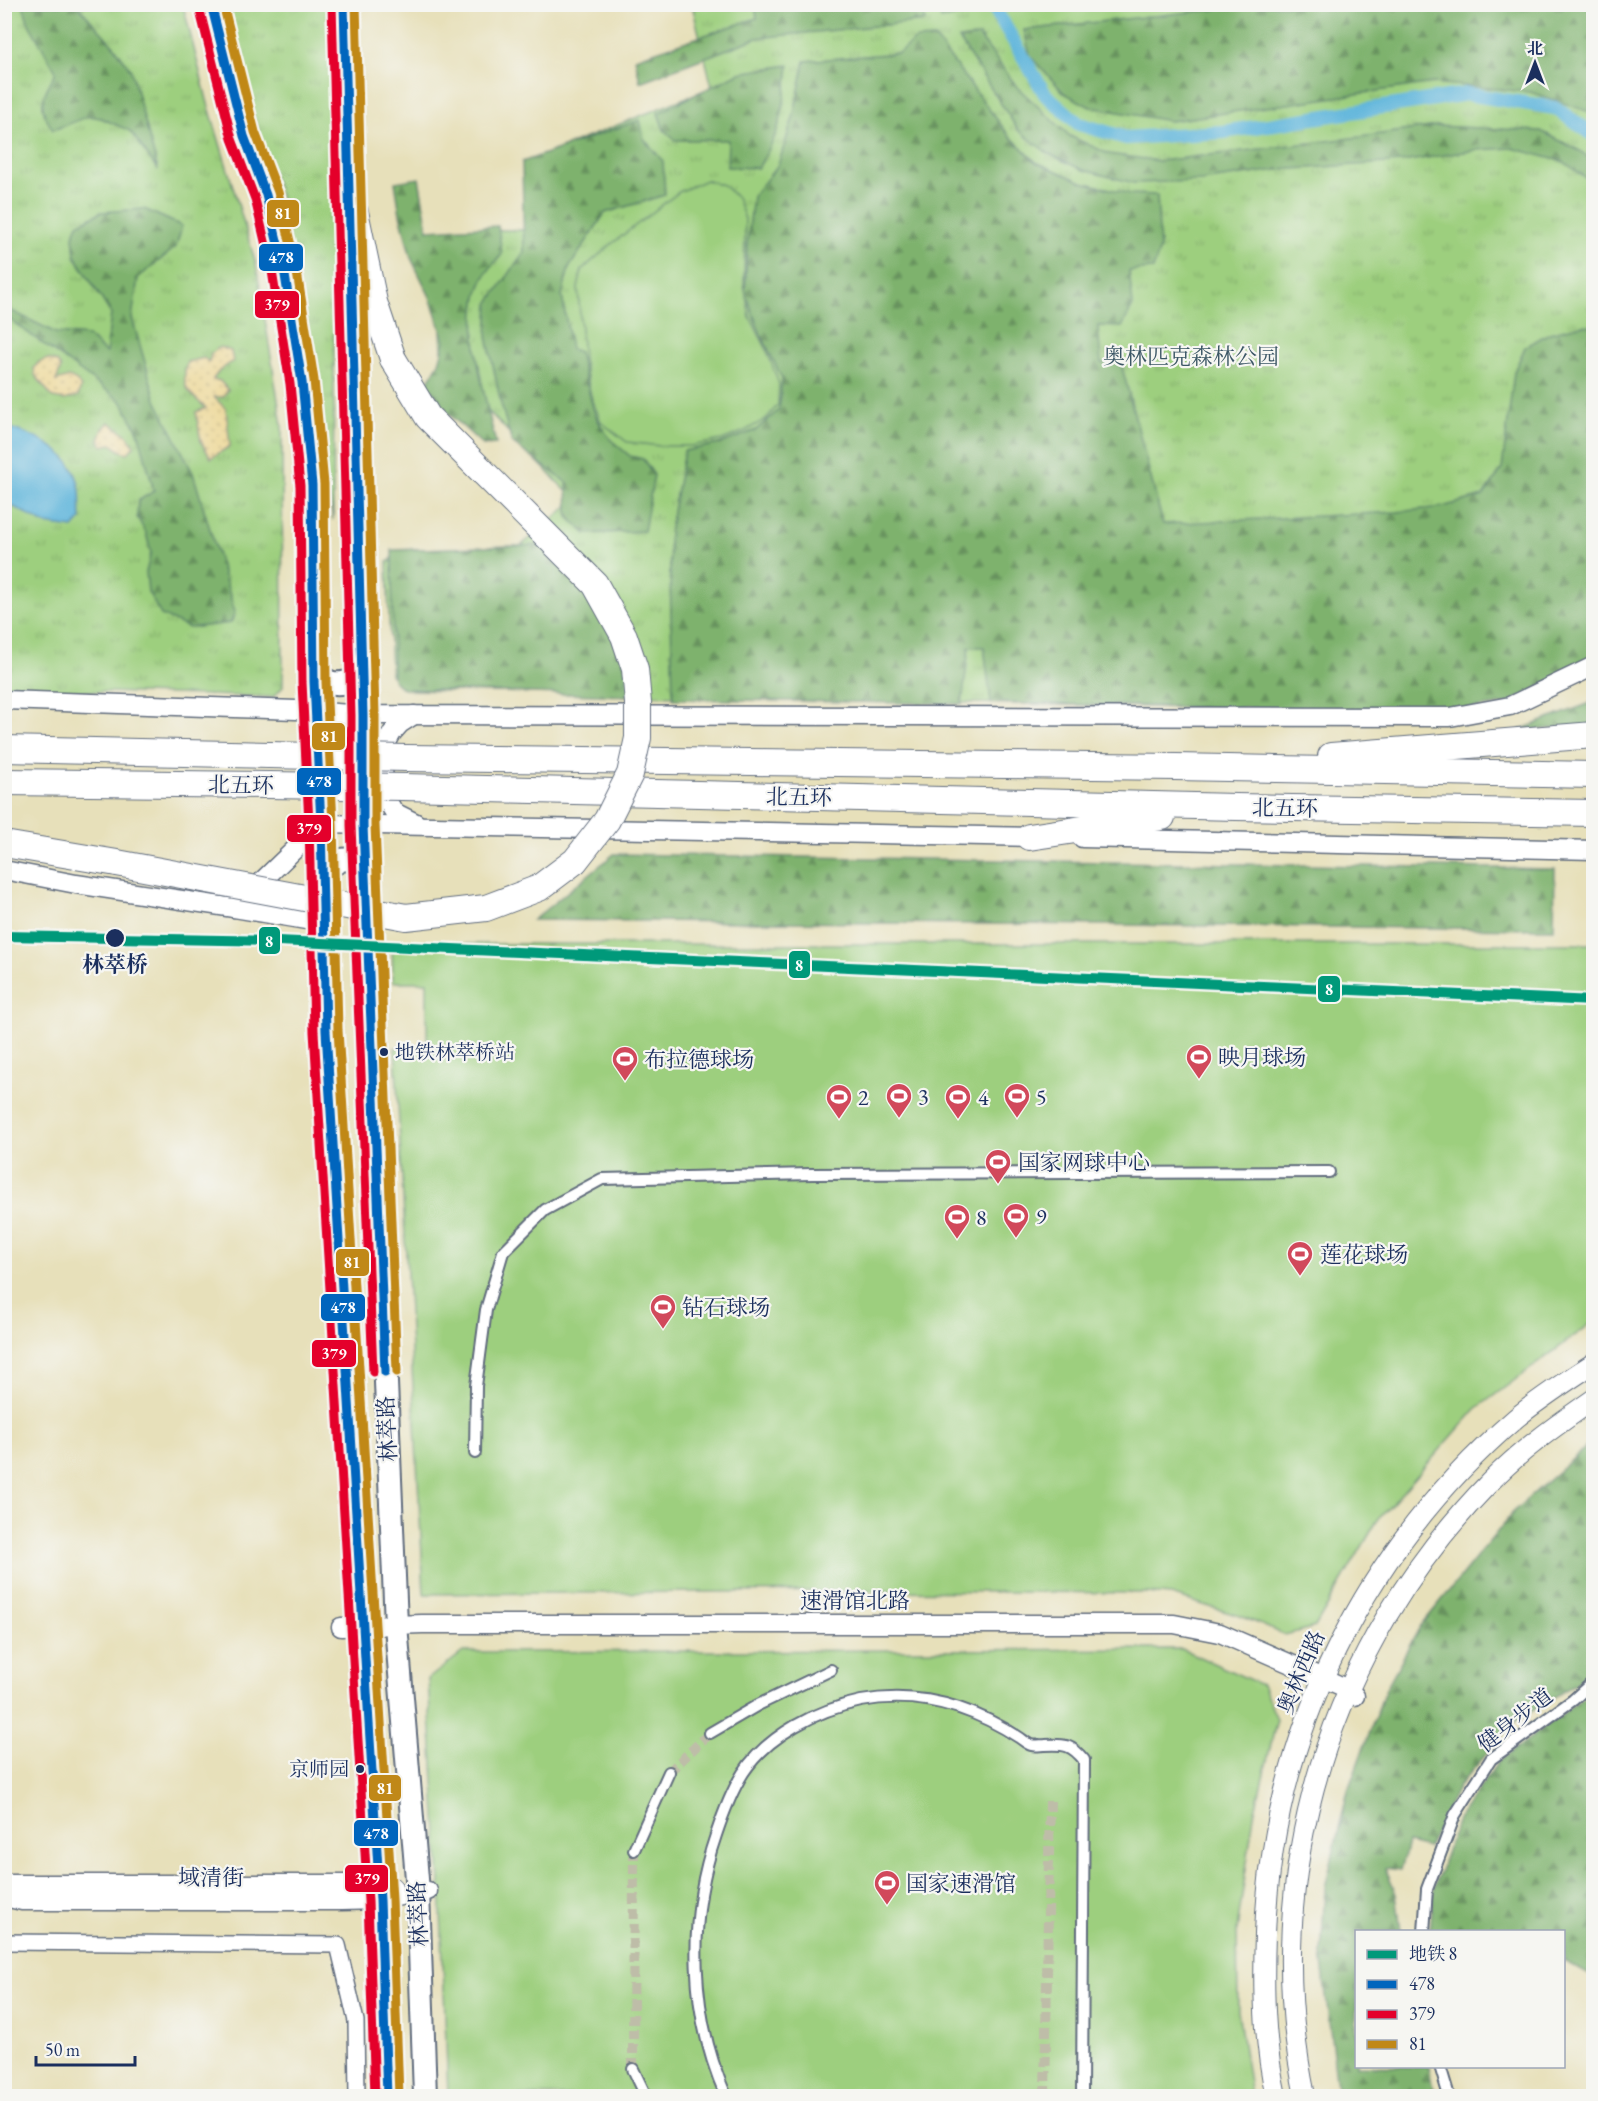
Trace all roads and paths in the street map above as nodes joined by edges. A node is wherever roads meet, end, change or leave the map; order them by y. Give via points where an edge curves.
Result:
1 (211, 4) edge
2 (344, 4) edge
3 (349, 183) junction
4 (314, 662) junction
5 (361, 663) junction
6 (1593, 666) edge
7 (4, 700) edge
8 (316, 713) junction
9 (363, 715) junction
10 (414, 715) junction
11 (1593, 735) edge
12 (4, 749) edge
13 (1176, 767) junction
14 (1593, 775) edge
15 (4, 782) edge
16 (1236, 807) junction
17 (1593, 813) edge
18 (321, 824) junction
19 (363, 825) junction
20 (420, 826) junction
21 (1029, 837) junction
22 (4, 844) edge
23 (1593, 850) edge
24 (4, 870) edge
25 (322, 874) junction
26 (364, 877) junction
27 (234, 908) junction
28 (324, 923) junction
29 (1329, 1172) dead end
30 (1593, 1363) edge
31 (1593, 1400) edge
32 (475, 1453) dead end
33 (394, 1576) junction
34 (359, 1579) junction
35 (396, 1625) junction
36 (351, 1626) junction
37 (831, 1670) dead end
38 (400, 1677) junction
39 (1324, 1677) junction
40 (365, 1678) junction
41 (1593, 1681) edge
42 (1351, 1692) junction
43 (710, 1733) tunnel mouth
44 (669, 1772) tunnel mouth
45 (414, 1844) junction
46 (376, 1847) junction
47 (634, 1850) tunnel mouth
48 (4, 1884) edge
49 (423, 1891) junction
50 (379, 1892) junction
51 (4, 1897) edge
52 (1424, 1930) edge
53 (381, 1935) junction
54 (420, 1935) junction
55 (4, 1942) edge
56 (1440, 2068) edge
57 (633, 2069) tunnel mouth
58 (357, 2097) edge
59 (387, 2097) edge
60 (425, 2097) edge
61 (646, 2097) edge
62 (726, 2097) edge
63 (1082, 2097) edge
64 (1276, 2097) edge
65 (1305, 2097) edge
66 (1449, 2097) edge

1 - 4 main road, 林萃路 via 244,136 266,195 284,268 302,382 312,485
2 - 3 main road, 林萃路
3 - 5 main road, 林萃路
3 - 22 highway, bridge via 374,302 393,359 428,417 595,584 624,636 635,669 638,738 630,774 607,820 575,861 539,888 486,908 405,916
4 - 5 main road via 323,680 339,684 355,680
4 - 8 main road, 林萃路
5 - 9 main road, 林萃路
6 - 10 street via 1510,706 1450,717
7 - 8 street
8 - 9 street
8 - 18 main road, 林萃路
9 - 10 street
9 - 19 main road, 林萃路
10 - 20 street via 400,724 385,746 383,768 385,797 394,812
11 - 13 highway
12 - 13 highway, 北五环, bridge
13 - 14 highway, 北五环
15 - 16 highway, 北五环, bridge via 403,787
16 - 17 highway, 北五环
16 - 21 highway
18 - 19 street
18 - 25 main road, 林萃路
18 - 27 street
19 - 20 street
19 - 26 main road, 林萃路
20 - 21 street
21 - 23 street
24 - 27 street
25 - 26 main road via 335,861 348,859 358,864
25 - 28 main road, 林萃路
26 - 33 main road, 林萃路
27 - 28 street
28 - 34 main road, 林萃路 via 326,1032
29 - 32 street via 770,1174 602,1179 545,1210 503,1252 486,1310 476,1386
30 - 39 main road, 奥林西路 via 1515,1419 1425,1511 1369,1589
31 - 42 main road via 1513,1461 1461,1515 1396,1599 1373,1639
33 - 34 main road
33 - 35 main road, 林萃路
34 - 36 main road, 林萃路
35 - 36 street, 速滑馆北路
35 - 38 main road, 林萃路
35 - 39 street, 速滑馆北路 via 1174,1624 1220,1633
36 - 40 main road, 林萃路
37 - 43 street
38 - 40 main road
38 - 45 main road, 林萃路
39 - 42 street, 速滑馆北路
39 - 64 main road, 奥林西路 via 1282,1797 1269,1874 1263,1977 1266,2038
40 - 46 main road, 林萃路
41 - 52 street, 健身步道 via 1491,1759 1455,1815 1427,1889
42 - 65 main road via 1329,1736 1314,1788 1294,1894 1292,1995
44 - 47 street
45 - 46 main road
45 - 49 main road, 林萃路
46 - 50 main road, 林萃路
48 - 50 street, 域清街
49 - 50 street, 域清街
49 - 54 main road, 林萃路
50 - 51 street, 域清街 via 22,1901
50 - 53 main road, 林萃路
53 - 54 main road
53 - 59 main road, 林萃路
54 - 60 main road, 林萃路
55 - 58 street via 338,1945 356,2021
56 - 66 street
57 - 61 street
62 - 63 street via 706,2036 696,1957 704,1876 724,1809 744,1772 801,1723 835,1708 890,1698 961,1707 993,1721 1030,1745 1062,1744 1075,1749 1084,1760

